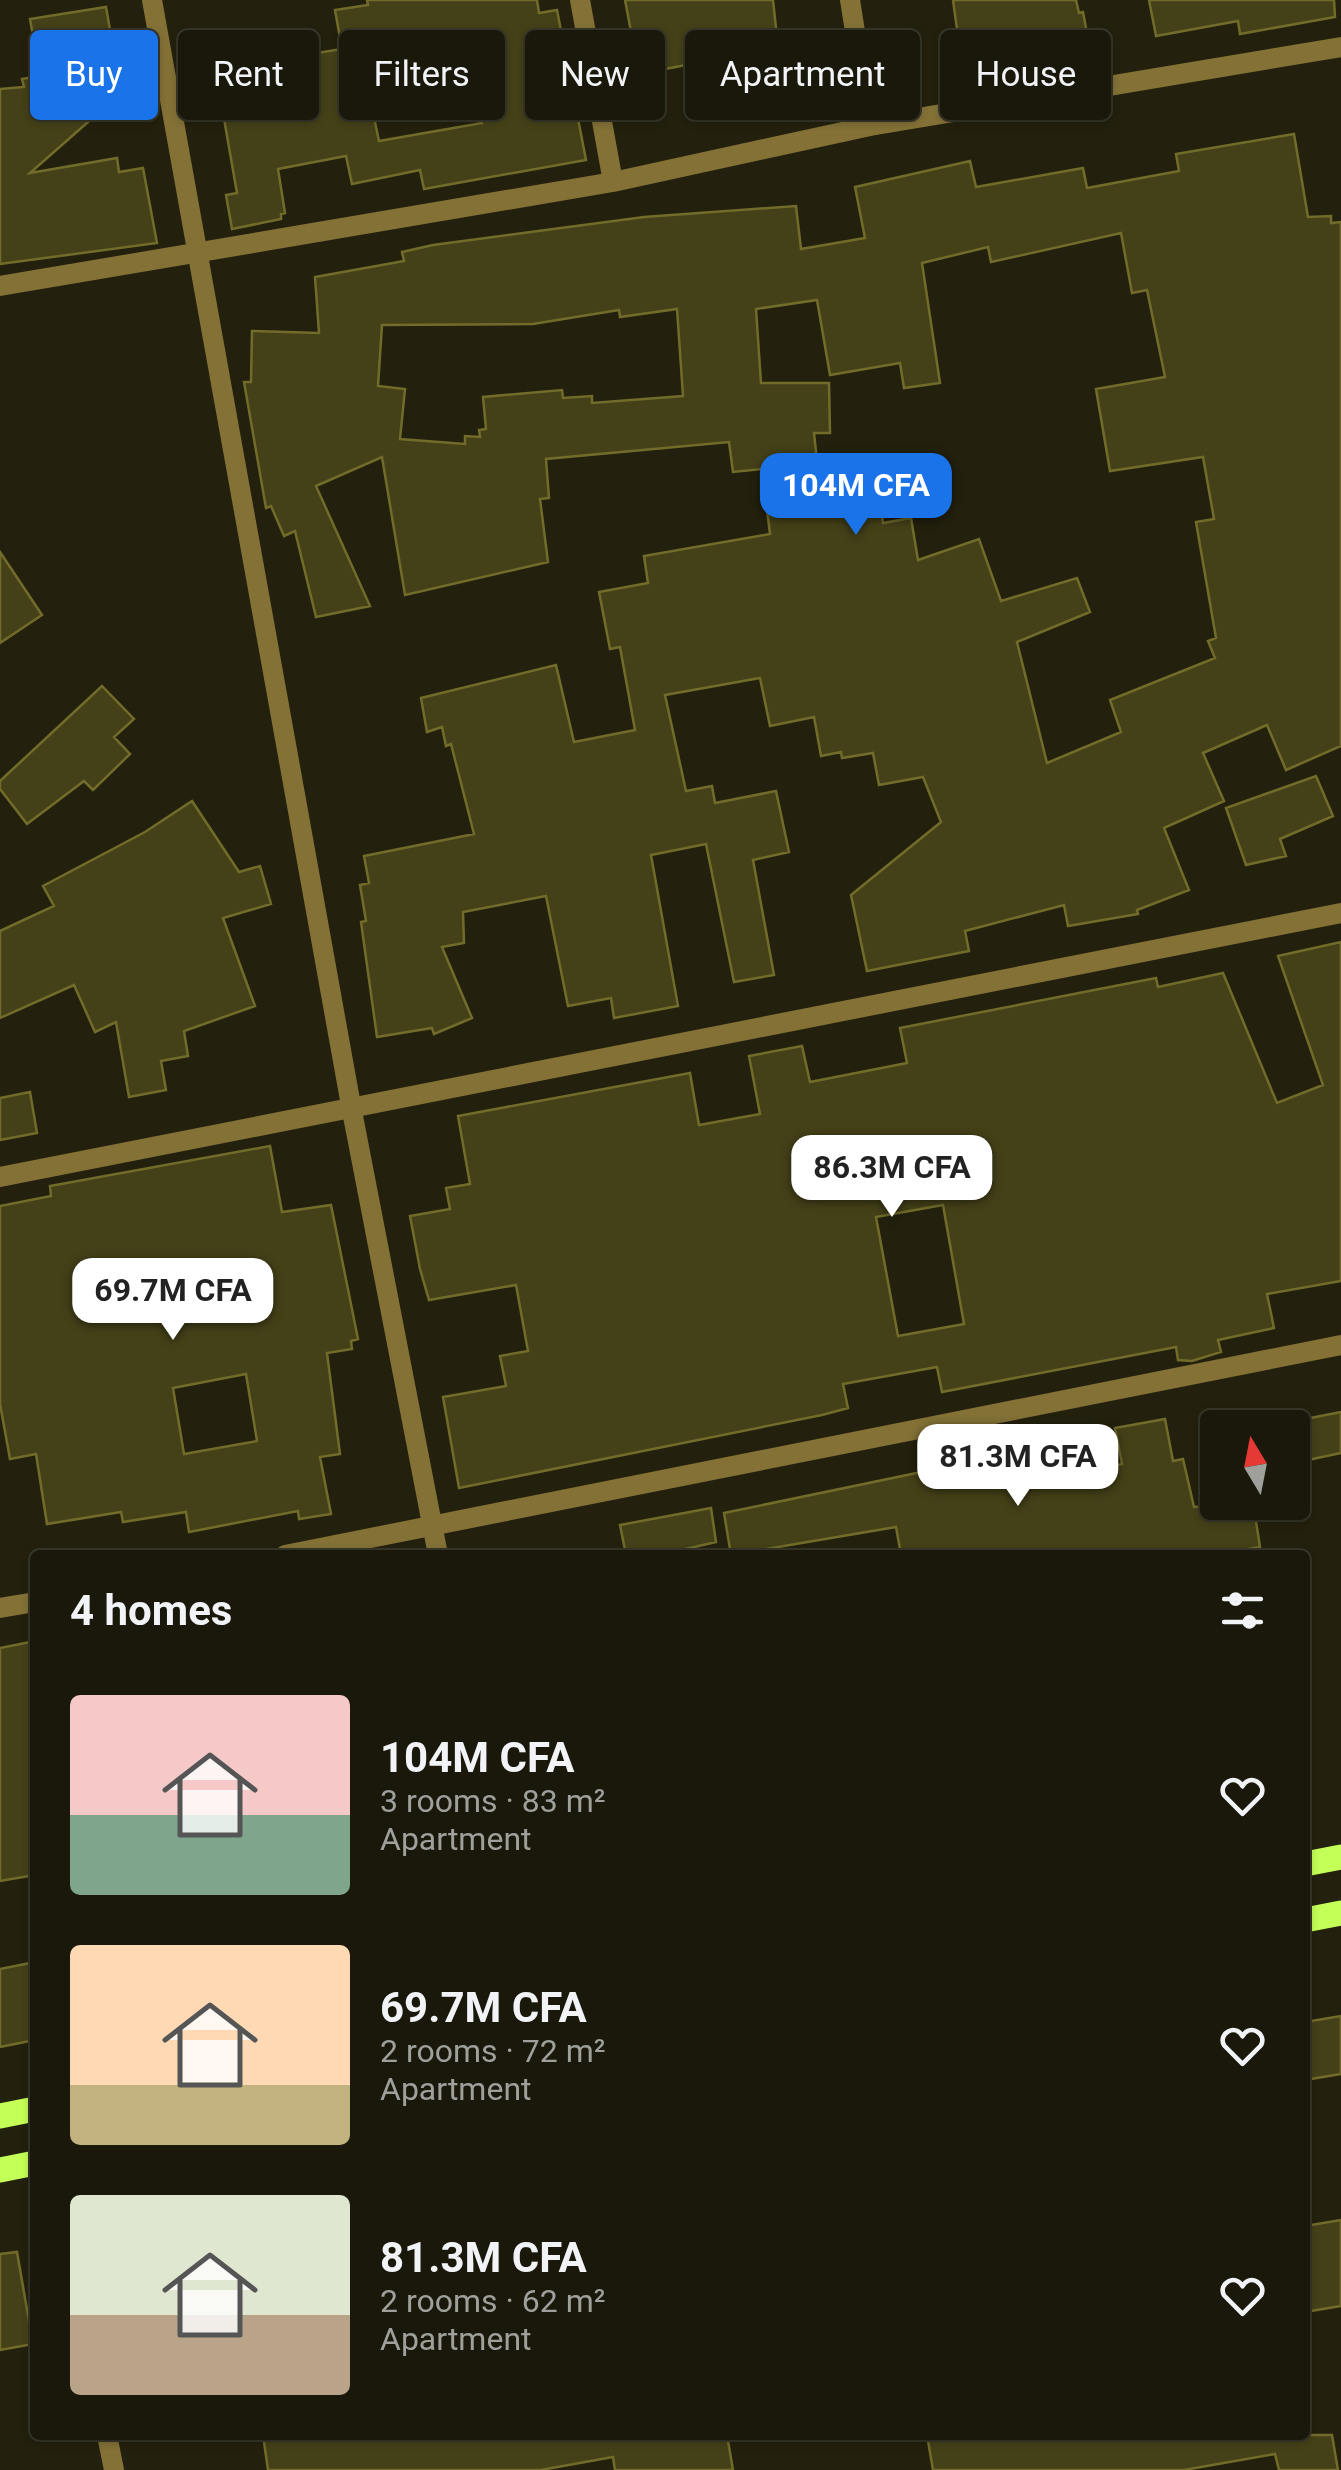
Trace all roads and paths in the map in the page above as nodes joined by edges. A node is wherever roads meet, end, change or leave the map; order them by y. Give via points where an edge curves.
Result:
1 (152, 0) edge
2 (580, 0) edge
3 (850, 0) edge
4 (1340, 53) edge
5 (870, 126) junction
6 (613, 182) junction
7 (196, 252) junction
8 (0, 286) edge
9 (1341, 913) edge
10 (352, 1111) junction
11 (0, 1177) edge
12 (1341, 1344) edge
13 (432, 1528) junction
14 (312, 1550) edge
15 (437, 1550) edge
16 (30, 1603) edge
17 (0, 1608) edge
18 (1341, 1857) edge
19 (1310, 1863) edge
20 (1341, 1914) edge
21 (1310, 1919) edge
22 (30, 2110) edge
23 (0, 2116) edge
24 (30, 2164) edge
25 (0, 2170) edge
26 (108, 2440) edge
27 (114, 2470) edge

1 - 7 street
2 - 6 street
3 - 5 street
4 - 5 street
5 - 6 street
6 - 7 street
7 - 8 street
7 - 10 street
9 - 10 street
10 - 11 street
10 - 13 street
12 - 13 street
13 - 14 street
13 - 15 street
16 - 17 street
18 - 19 main road
20 - 21 main road
22 - 23 main road
24 - 25 main road
26 - 27 street

